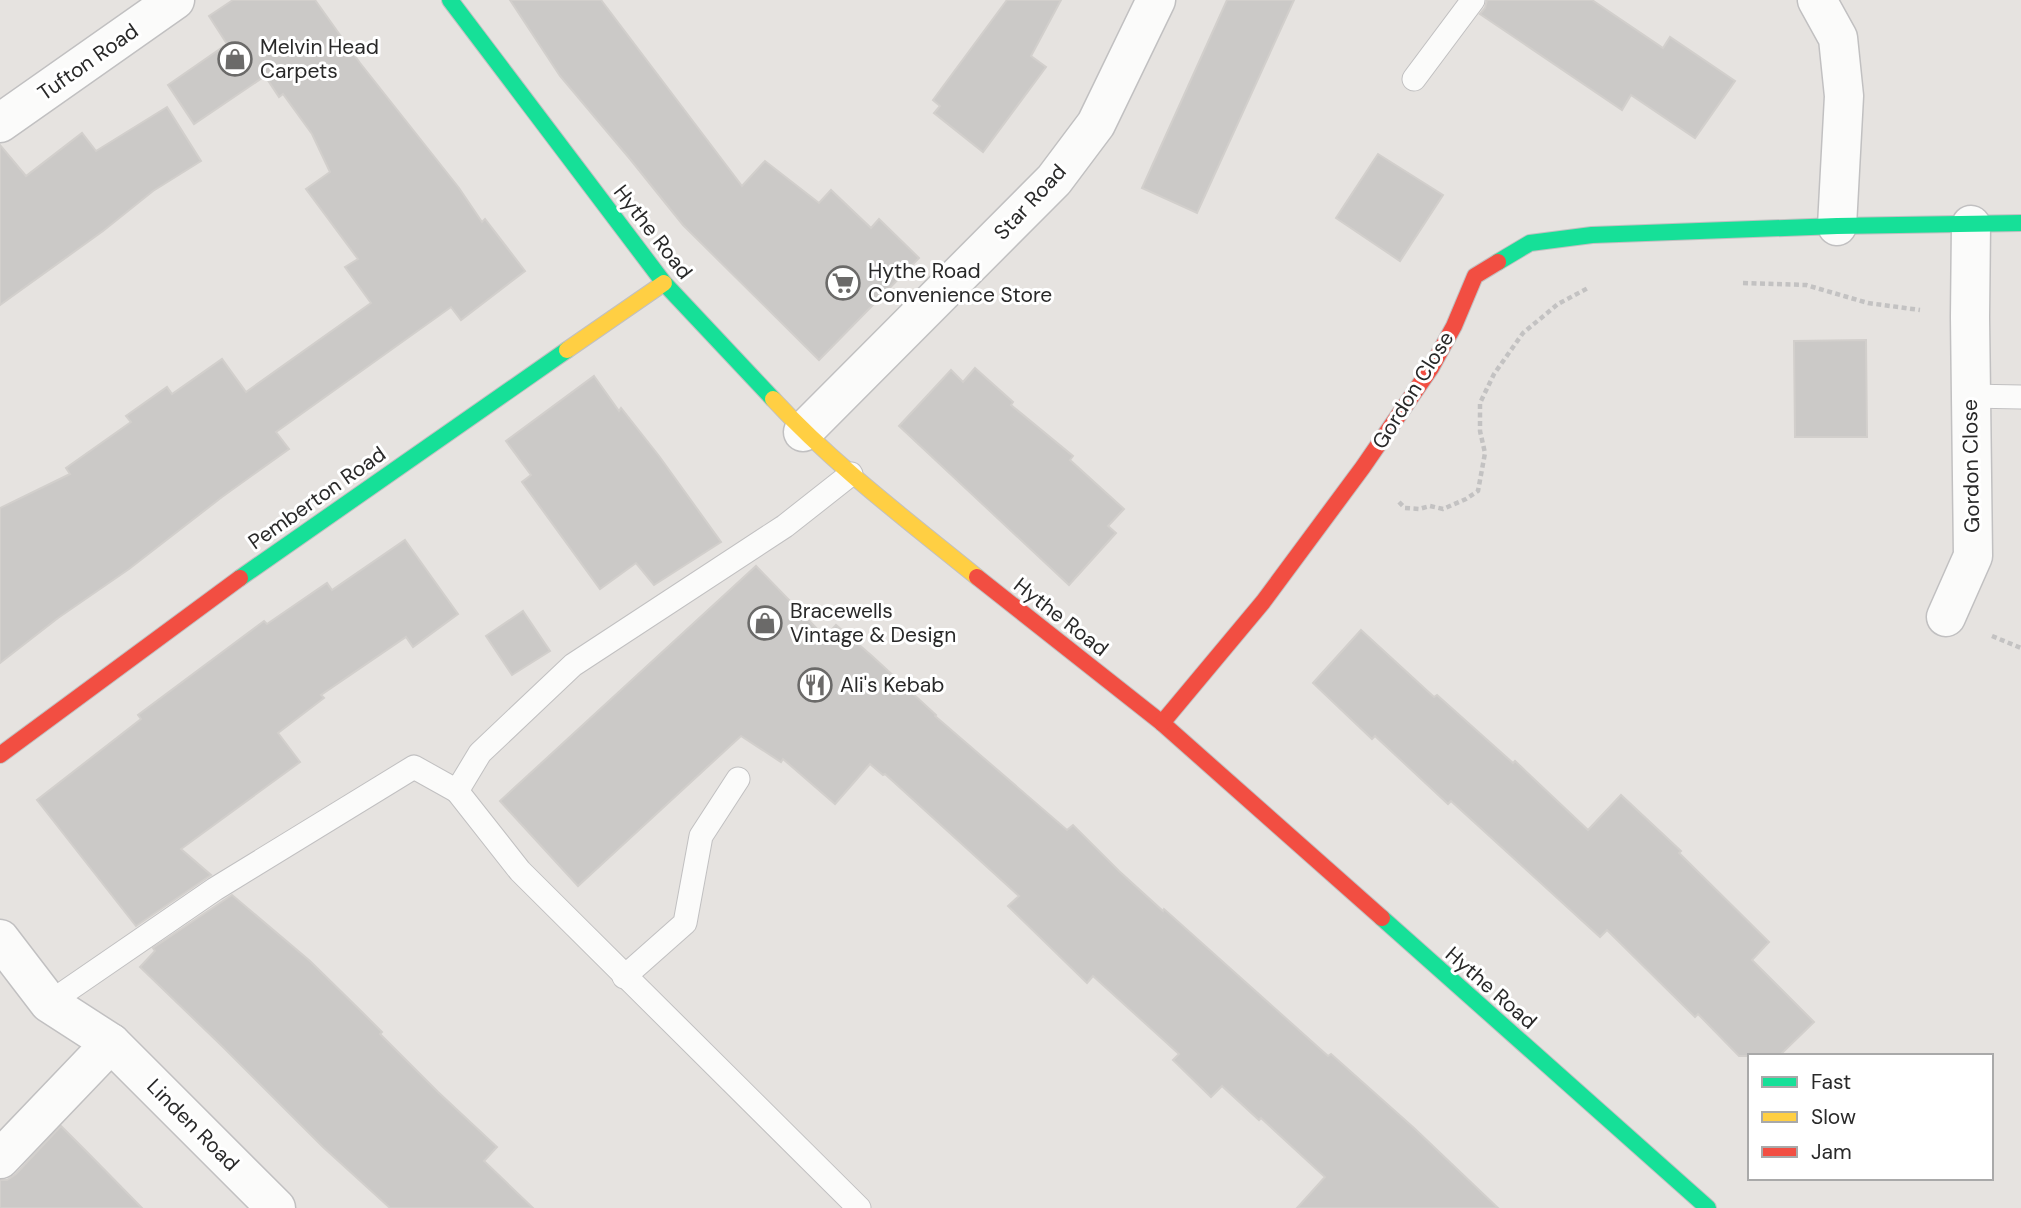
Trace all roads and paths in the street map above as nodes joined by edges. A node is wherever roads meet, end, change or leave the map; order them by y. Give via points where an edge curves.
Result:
1 (175, 0) edge
2 (450, 0) edge
3 (1156, 0) edge
4 (1473, 0) edge
5 (1817, 0) edge
6 (1414, 79) dead end
7 (0, 124) edge
8 (2021, 223) edge
9 (1971, 225) junction
10 (1837, 226) junction
11 (664, 283) junction
12 (1734, 283) dead end
13 (1597, 284) dead end
14 (1970, 317) junction
15 (1970, 396) junction
16 (2021, 397) edge
17 (803, 432) junction
18 (1363, 467) junction
19 (851, 474) junction
20 (1945, 617) dead end
21 (1162, 723) junction
22 (0, 755) edge
23 (738, 779) dead end
24 (457, 791) junction
25 (0, 939) edge
26 (624, 976) junction
27 (50, 1003) junction
28 (111, 1043) junction
29 (0, 1160) edge
30 (276, 1208) edge
31 (859, 1208) edge
32 (1708, 1208) edge

1 - 7 street, Tufton Road
2 - 11 street, Hythe Road
3 - 17 street, Star Road via 1096,124 1054,180
4 - 6 lane
5 - 10 street via 1838,38 1844,96
8 - 9 street, Gordon Close
9 - 10 street, Gordon Close
9 - 14 street, Gordon Close
10 - 18 street, Gordon Close via 1592,235 1530,243 1475,276 1431,368
11 - 17 street, Hythe Road
11 - 22 street, Pemberton Road via 287,544
12 - 14 path via 1806,285 1868,303
13 - 18 path via 1558,304 1523,333 1494,374 1480,403 1485,453 1478,491 1443,509 1405,508
14 - 15 street, Gordon Close
15 - 16 lane
15 - 20 street, Gordon Close via 1973,556
17 - 19 street, Hythe Road
18 - 21 street, Gordon Close via 1263,602
19 - 21 street, Hythe Road
19 - 24 lane via 785,526 573,665 480,753
21 - 32 street, Hythe Road
23 - 26 lane via 701,836 685,923
24 - 26 lane via 520,871
24 - 27 lane via 414,767 215,889
25 - 27 street, Linden Road
26 - 31 lane
27 - 28 street, Linden Road
28 - 29 street
28 - 30 street, Linden Road

